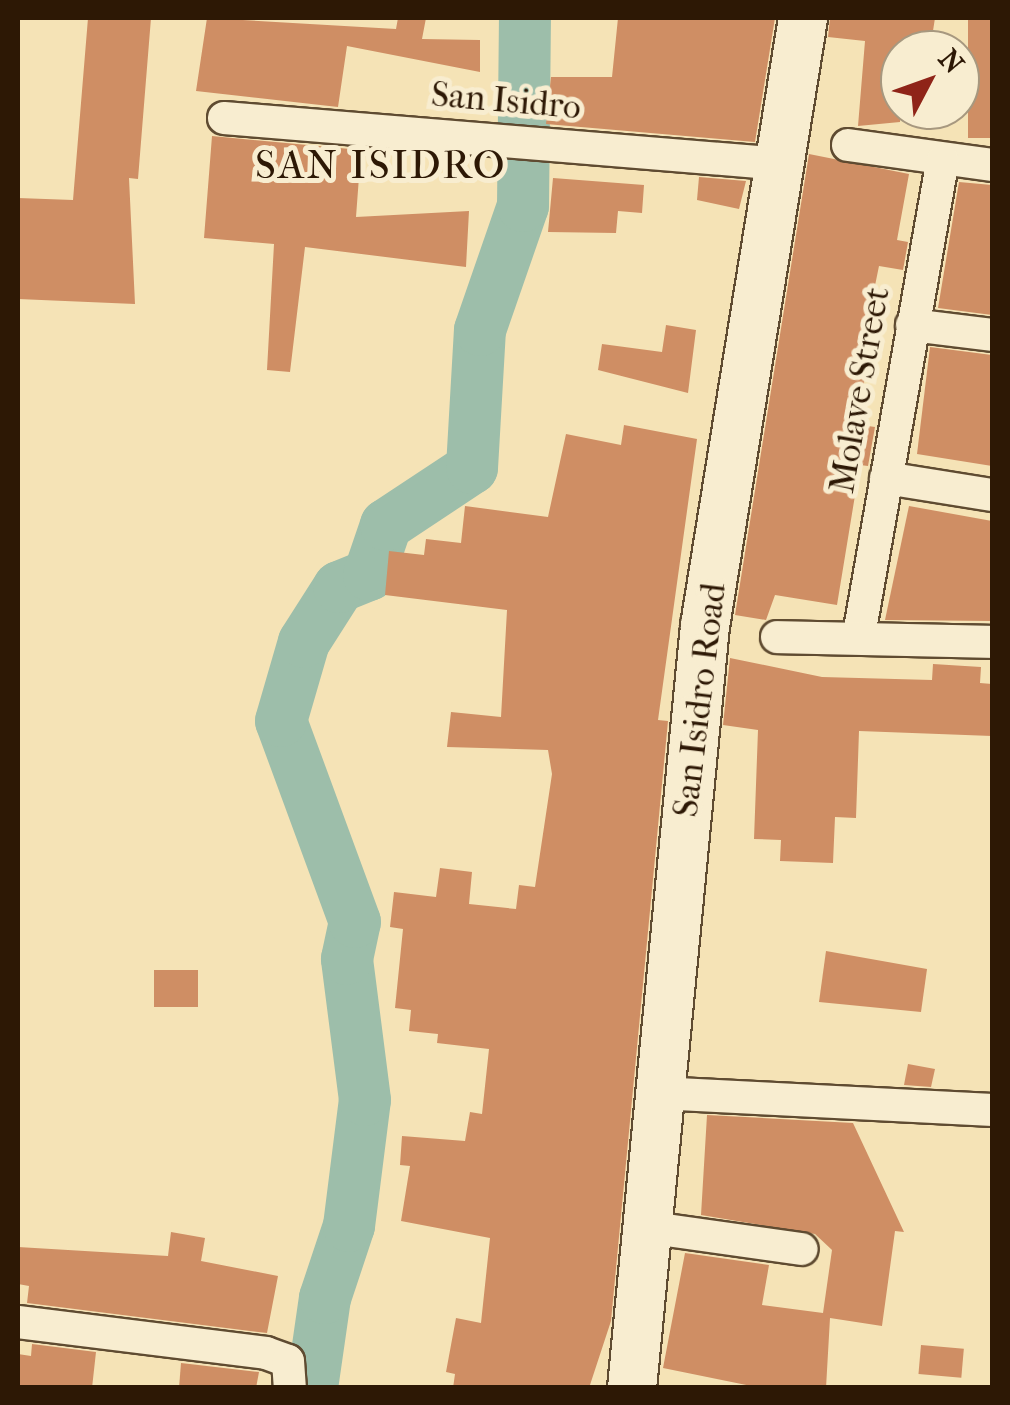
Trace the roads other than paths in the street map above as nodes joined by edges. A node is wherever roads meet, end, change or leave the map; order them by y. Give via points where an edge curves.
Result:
1 (802, 18) edge
2 (224, 118) dead end
3 (848, 145) dead end
4 (943, 160) junction
5 (782, 164) junction
6 (992, 164) edge
7 (912, 325) junction
8 (992, 334) edge
9 (886, 478) junction
10 (992, 495) edge
11 (859, 635) junction
12 (777, 638) dead end
13 (992, 642) edge
14 (659, 1093) junction
15 (992, 1110) edge
16 (652, 1228) junction
17 (802, 1250) dead end
18 (18, 1322) edge
19 (290, 1388) edge
20 (632, 1388) edge

1 - 5 main road, San Isidro Road
2 - 5 street, San Isidro
3 - 4 street
4 - 6 street
4 - 7 street, Molave Street
5 - 14 main road, San Isidro Road via 705,626
7 - 8 street
7 - 9 street, Molave Street
9 - 10 street
9 - 11 street, Molave Street
11 - 12 street
11 - 13 street
14 - 15 street
14 - 16 main road, San Isidro Road
16 - 17 street
16 - 20 main road, San Isidro Road
18 - 19 street via 266,1353 288,1361

